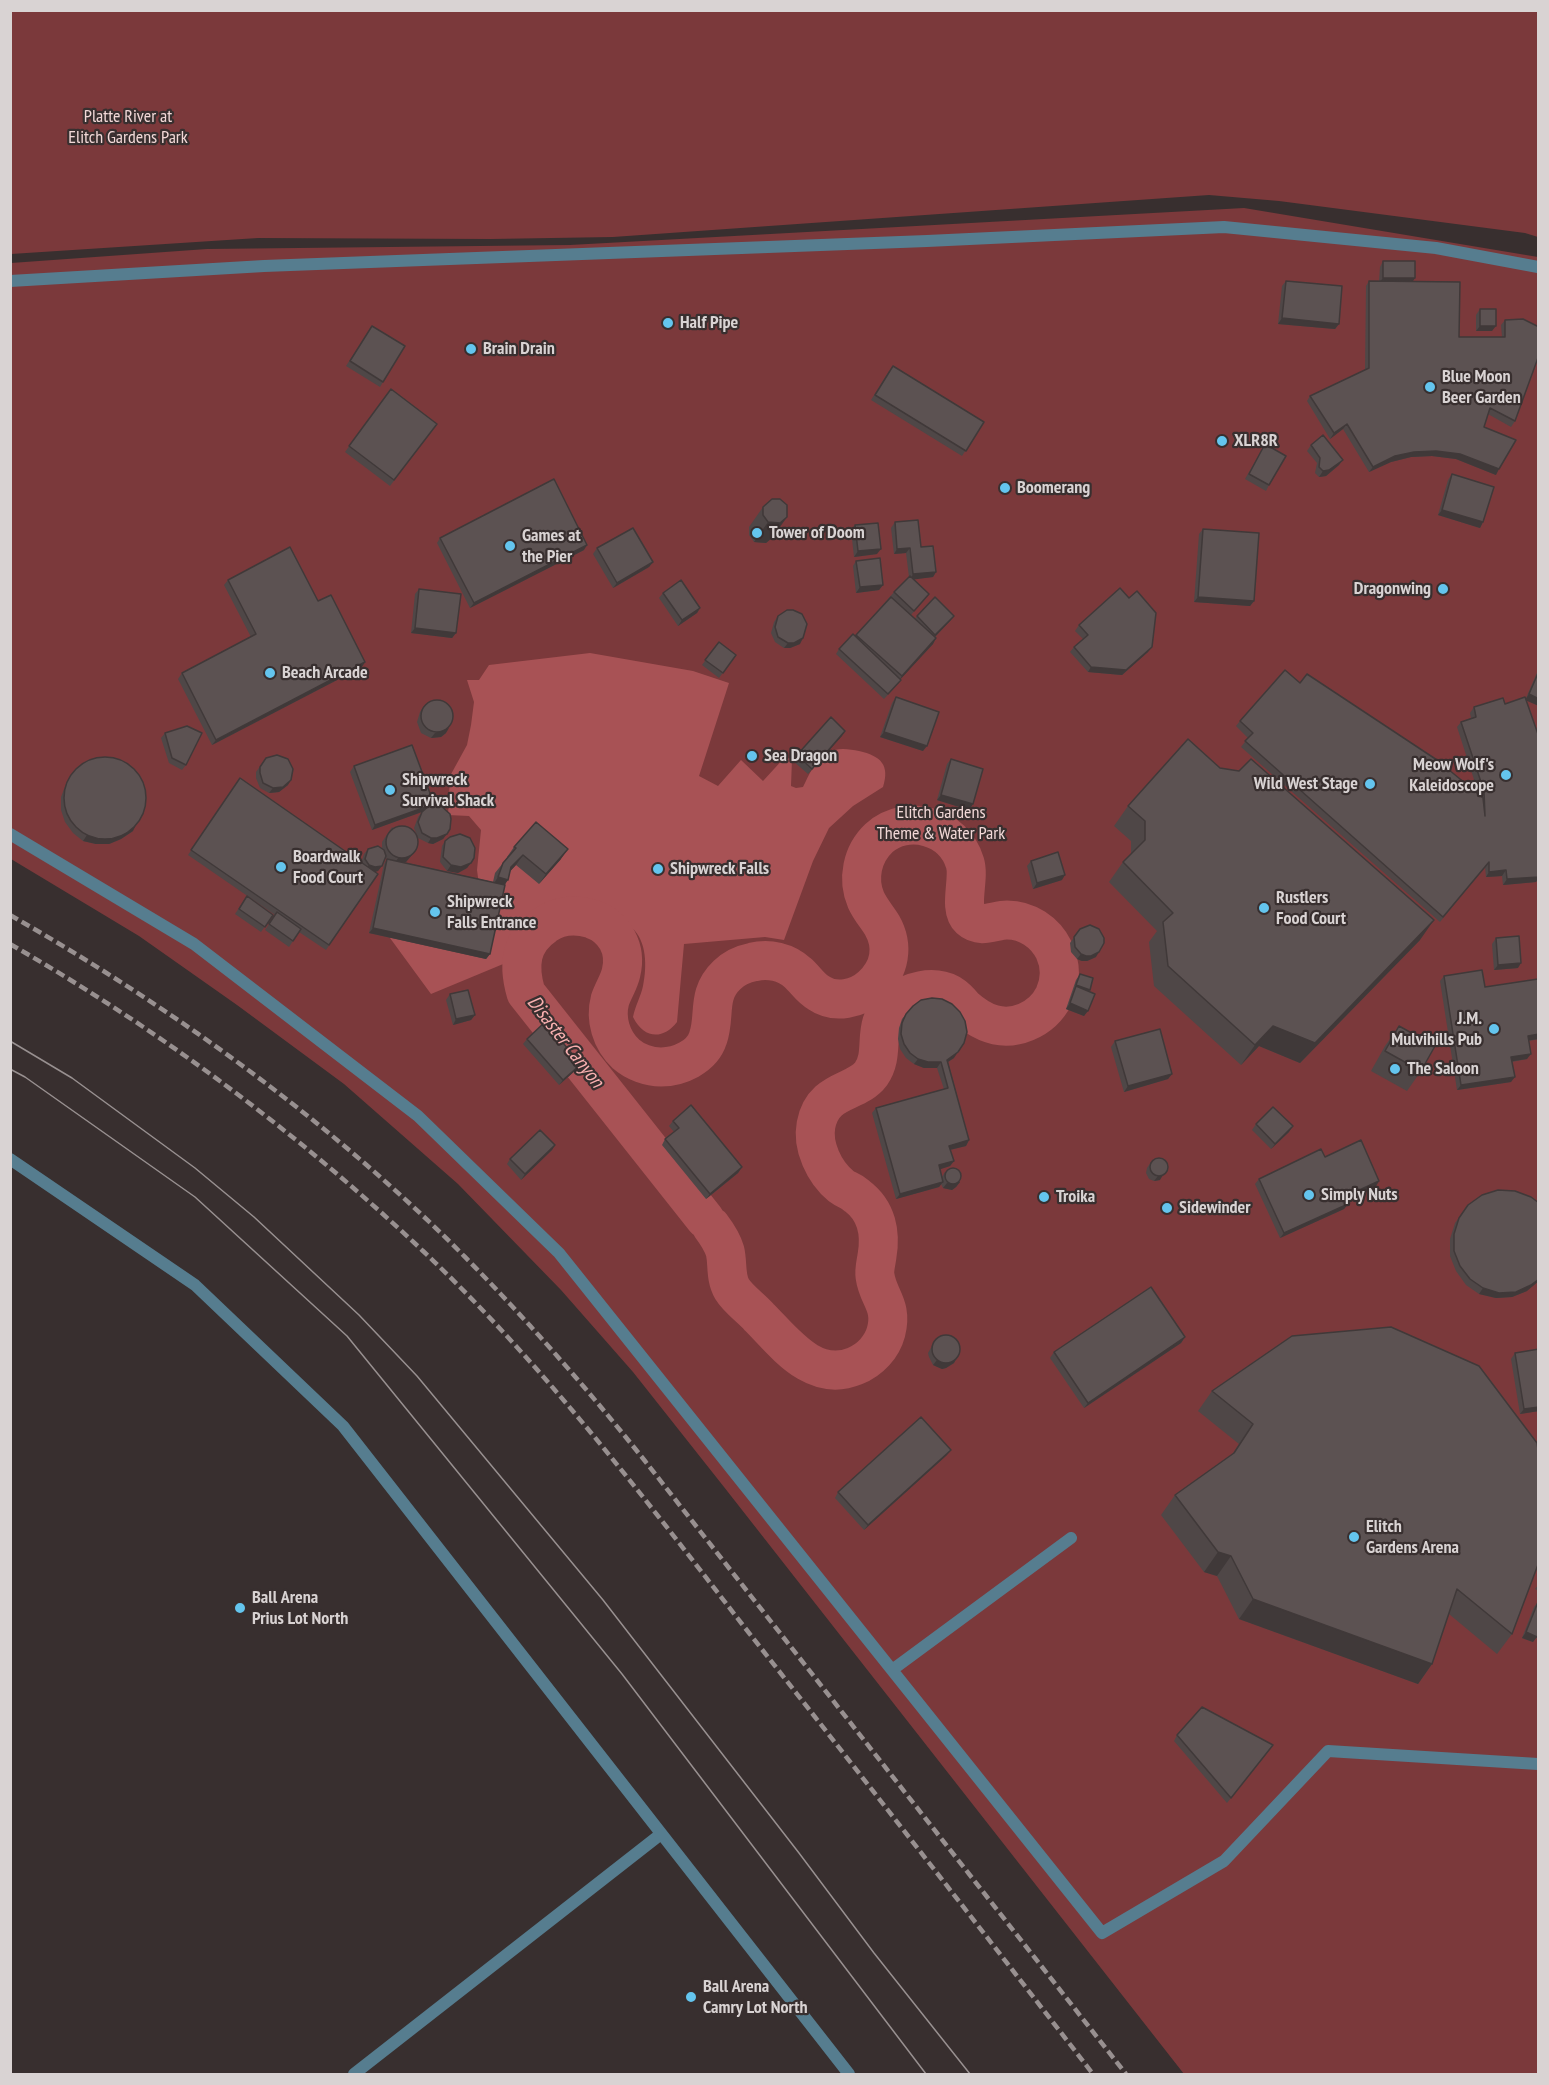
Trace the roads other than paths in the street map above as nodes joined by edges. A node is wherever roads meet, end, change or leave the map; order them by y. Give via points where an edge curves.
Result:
1 (1539, 267) edge
2 (10, 281) edge
3 (10, 834) edge
4 (10, 1159) edge
5 (1071, 1538) dead end
6 (892, 1670) junction
7 (1539, 1764) edge
8 (661, 1834) junction
9 (354, 2074) edge
10 (849, 2074) edge

1 - 2 lane via 1436,248 1224,227 264,266
3 - 6 lane via 194,944 418,1116 559,1253
4 - 8 lane via 195,1285 343,1426
5 - 6 lane
6 - 7 lane via 1102,1933 1224,1861 1328,1751
8 - 9 lane
8 - 10 lane

